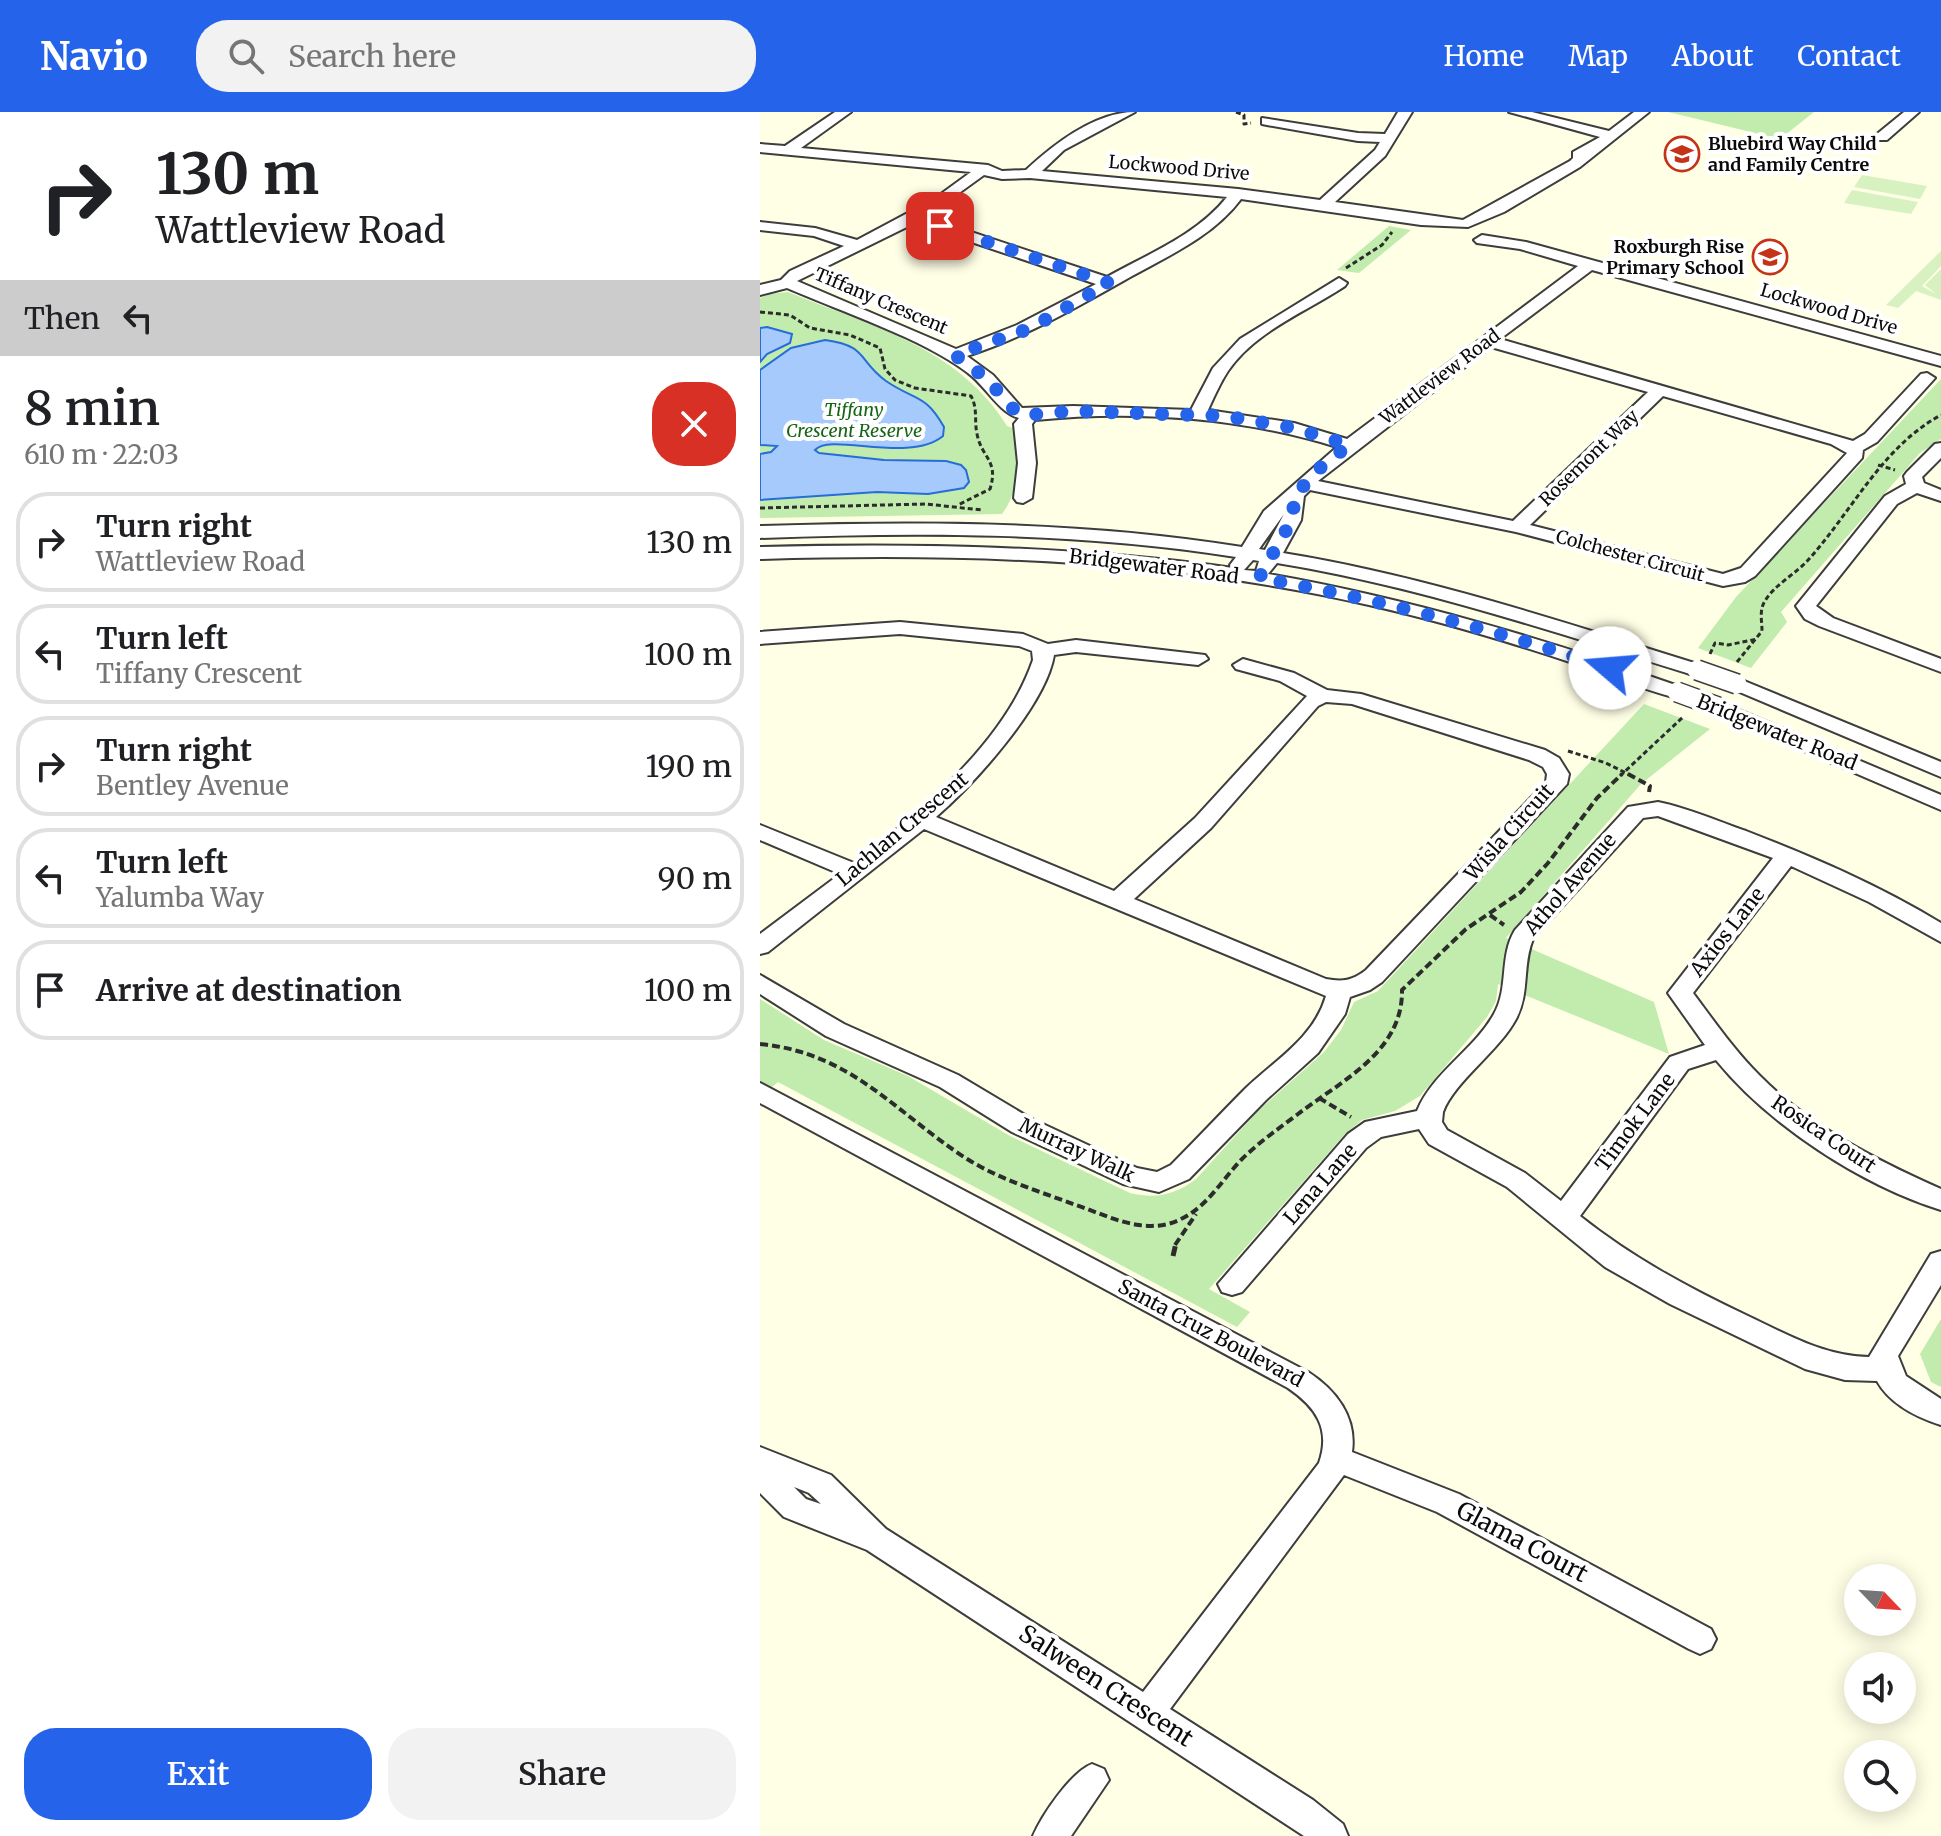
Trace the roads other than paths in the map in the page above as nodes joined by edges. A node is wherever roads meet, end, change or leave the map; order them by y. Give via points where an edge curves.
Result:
1 (844, 112) edge
2 (1128, 112) edge
3 (1405, 112) edge
4 (1516, 112) edge
5 (1642, 112) edge
6 (1912, 112) edge
7 (1267, 121) dead end
8 (1862, 133) dead end
9 (1612, 136) junction
10 (1882, 137) junction
11 (1390, 138) junction
12 (1900, 141) dead end
13 (760, 148) edge
14 (787, 151) junction
15 (981, 170) junction
16 (1030, 174) junction
17 (1238, 193) junction
18 (1324, 204) junction
19 (912, 217) junction
20 (760, 226) edge
21 (1470, 233) junction
22 (855, 244) junction
23 (1590, 264) junction
24 (789, 283) junction
25 (1109, 283) junction
26 (1339, 283) road end
27 (760, 290) edge
28 (1488, 341) junction
29 (955, 355) junction
30 (1941, 361) edge
31 (1927, 378) dead end
32 (1660, 390) junction
33 (1198, 414) junction
34 (1030, 415) junction
35 (1349, 445) junction
36 (1854, 448) junction
37 (1941, 448) edge
38 (1916, 486) junction
39 (1300, 489) junction
40 (1941, 496) edge
41 (1023, 498) dead end
42 (1517, 527) junction
43 (760, 532) edge
44 (760, 553) edge
45 (1248, 553) junction
46 (1271, 557) junction
47 (1234, 575) junction
48 (1259, 578) junction
49 (760, 638) edge
50 (1043, 651) junction
51 (1198, 659) dead end
52 (1243, 665) dead end
53 (1941, 666) edge
54 (1323, 696) junction
55 (1941, 770) edge
56 (1941, 803) edge
57 (921, 819) junction
58 (760, 832) edge
59 (1787, 855) junction
60 (854, 871) junction
61 (1118, 901) junction
62 (1941, 934) edge
63 (760, 946) edge
64 (760, 983) edge
65 (1340, 990) junction
66 (1721, 1049) junction
67 (760, 1092) edge
68 (1428, 1118) junction
69 (1941, 1200) edge
70 (1564, 1217) junction
71 (1941, 1262) edge
72 (1232, 1284) dead end
73 (1884, 1369) junction
74 (1941, 1413) edge
75 (1337, 1459) junction
76 (760, 1460) edge
77 (760, 1473) edge
78 (878, 1540) junction
79 (1700, 1639) dead end
80 (1148, 1712) junction
81 (1092, 1780) dead end
82 (1050, 1836) edge
83 (1331, 1836) edge

1 - 14 street
2 - 16 street via 1059,147
3 - 11 street
4 - 9 street
5 - 9 street
6 - 10 street
7 - 11 street
8 - 10 street
9 - 21 street
10 - 12 street
11 - 18 street
13 - 14 street, Lockwood Drive
14 - 15 street, Lockwood Drive
15 - 16 street, Lockwood Drive
15 - 19 street, Tiffany Crescent via 946,199
16 - 17 street, Lockwood Drive
17 - 18 street, Lockwood Drive
17 - 25 street via 1209,225
18 - 21 street, Lockwood Drive
19 - 22 street, Tiffany Crescent
19 - 25 street
20 - 22 street via 815,232
21 - 23 street, Lockwood Drive
22 - 24 street, Tiffany Crescent via 795,274
23 - 28 street, Wattleview Road
23 - 30 street, Lockwood Drive
24 - 27 street
24 - 29 street, Tiffany Crescent
25 - 29 street via 1031,328
26 - 33 street via 1239,349 1222,366
28 - 32 street
28 - 35 street, Wattleview Road
29 - 34 street, Tiffany Crescent via 987,379 1016,412
31 - 36 street, Colchester Circuit via 1871,438
32 - 36 street
32 - 42 street, Rosemont Way
33 - 34 street
33 - 35 street via 1284,426
34 - 41 street via 1023,424
35 - 39 street, Wattleview Road
36 - 42 street, Colchester Circuit via 1853,460 1738,578 1706,577
37 - 38 street via 1913,476
38 - 40 street
38 - 53 street via 1891,500 1806,606 1826,622
39 - 42 street, Colchester Circuit
39 - 45 street, Wattleview Road via 1271,515
39 - 46 street via 1292,520
43 - 45 street, Bridgewater Road via 1018,531
44 - 47 street, Bridgewater Road via 1064,555
45 - 46 street, Bridgewater Road
45 - 47 street, Wattleview Road
46 - 48 street
46 - 55 street, Bridgewater Road, bridge via 1374,577 1698,660
47 - 48 street, Bridgewater Road
48 - 56 street, Bridgewater Road, bridge via 1447,619 1677,692
49 - 50 street via 900,628 1023,640
50 - 51 street via 1076,646
50 - 57 street, Lachlan Crescent via 1043,662 1002,735
52 - 54 street via 1287,677
54 - 61 street via 1311,702 1203,823
54 - 65 street, Wisla Circuit via 1354,698 1537,755 1558,774 1556,784 1374,976 1362,987
57 - 60 street, Lachlan Crescent
57 - 61 street
58 - 60 street
59 - 62 street via 1896,904
59 - 66 street, Axios Lane via 1680,993
59 - 68 street, Athol Avenue via 1673,812 1646,810 1627,819 1523,936 1513,961 1514,994 1508,1012 1430,1106
60 - 63 street, Lachlan Crescent
61 - 65 street via 1321,987
64 - 65 street, Murray Walk via 835,1030 949,1081 1021,1125 1132,1177 1159,1182 1186,1166 1309,1047 1333,1014
66 - 69 street, Rosica Court via 1760,1092 1803,1126 1847,1155
66 - 70 street, Timok Lane via 1679,1063
67 - 75 street, Santa Cruz Boulevard via 1313,1389 1337,1421
68 - 70 street via 1438,1137 1516,1180
68 - 72 street, Lena Lane via 1374,1129 1357,1141
70 - 73 street via 1615,1259 1801,1355 1845,1368
71 - 73 street via 1890,1341
73 - 74 street via 1896,1389
75 - 79 street, Glama Court via 1448,1503
75 - 80 street
76 - 78 street, Salween Crescent via 820,1484
77 - 78 street, Salween Crescent via 795,1508
78 - 80 street, Salween Crescent
80 - 83 street, Salween Crescent
81 - 82 street

